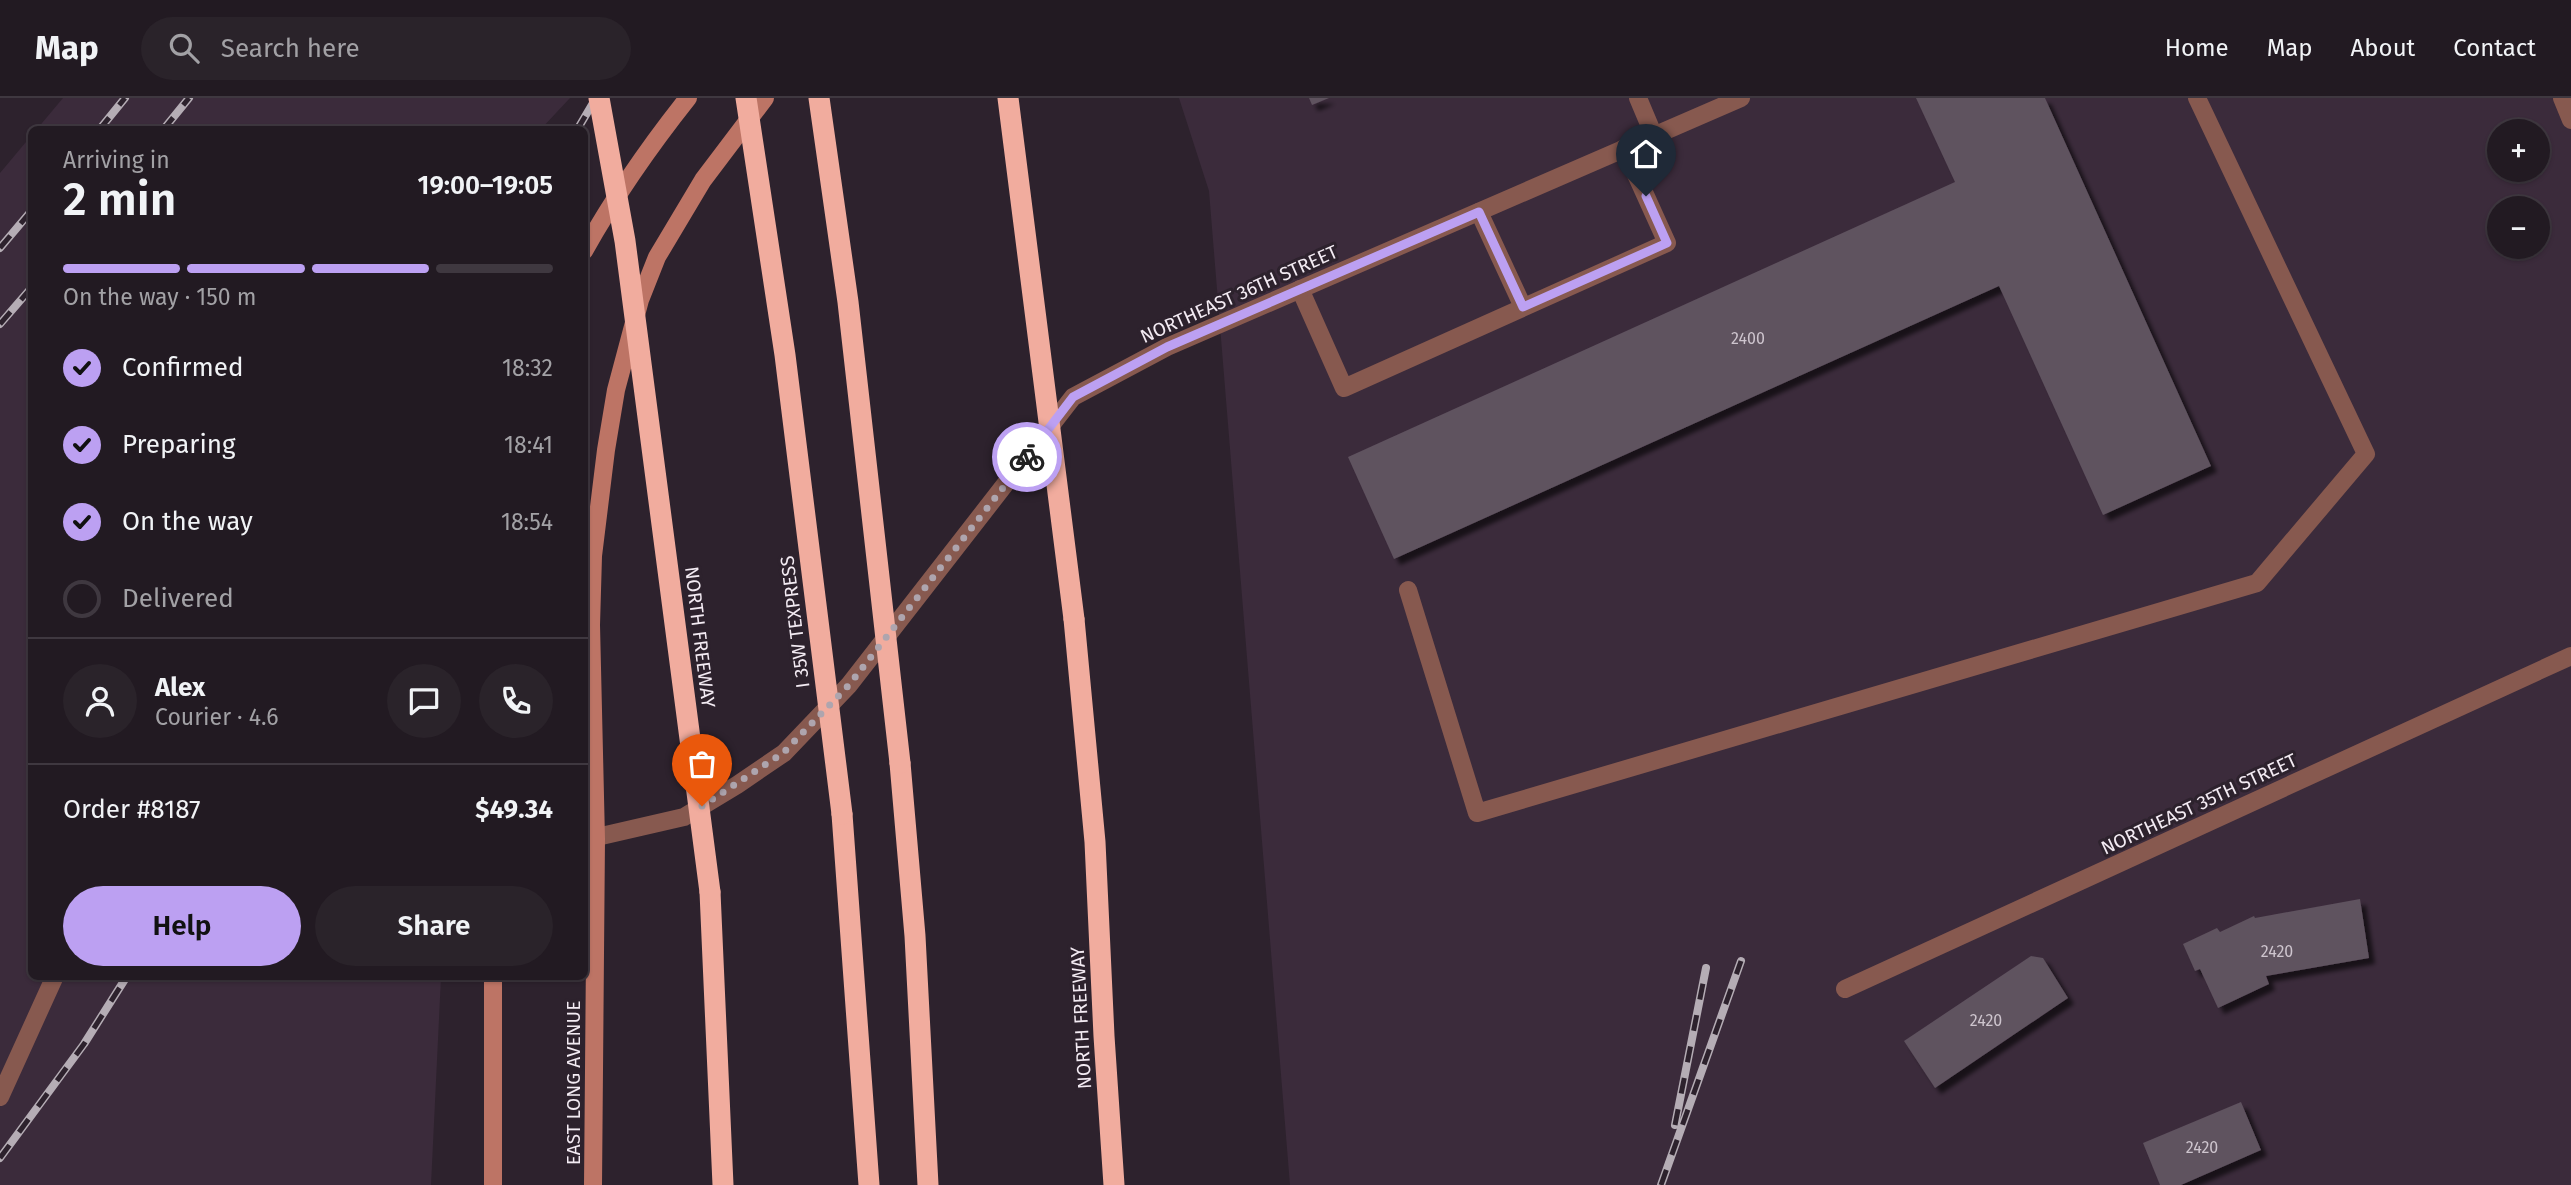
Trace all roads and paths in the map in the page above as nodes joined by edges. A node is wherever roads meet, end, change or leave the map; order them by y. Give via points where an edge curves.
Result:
1 (599, 98) edge
2 (688, 98) edge
3 (746, 98) edge
4 (765, 98) edge
5 (819, 98) edge
6 (1007, 98) edge
7 (1638, 98) edge
8 (1741, 98) edge
9 (2197, 98) edge
10 (2562, 98) edge
11 (1721, 102) edge
12 (2571, 120) edge
13 (1654, 135) junction
14 (1624, 148) junction
15 (1479, 212) junction
16 (588, 244) edge
17 (1300, 289) junction
18 (1523, 307) junction
19 (1408, 590) dead end
20 (2571, 656) edge
21 (590, 839) edge
22 (53, 980) edge
23 (493, 980) edge
24 (1845, 989) dead end
25 (0, 1097) edge
26 (494, 1185) edge
27 (593, 1185) edge
28 (723, 1185) edge
29 (869, 1185) edge
30 (928, 1185) edge
31 (1114, 1185) edge

1 - 28 highway, NORTH FREEWAY, bridge via 625,241 710,892
2 - 16 main road via 634,170
3 - 29 highway, I 35W TEXPRESS, bridge via 785,355 842,814
4 - 21 main road, EAST LONG AVENUE via 703,180 657,257 615,390 593,556
5 - 30 highway, bridge via 848,302 900,763 915,936
6 - 31 highway, NORTH FREEWAY, bridge via 1074,619 1095,842
7 - 13 street
8 - 11 street, NORTHEAST 36TH STREET
9 - 19 street via 2366,454 2257,583 1477,813
10 - 12 street
11 - 13 street, NORTHEAST 36TH STREET
13 - 14 street, NORTHEAST 36TH STREET
14 - 15 street, NORTHEAST 36TH STREET
14 - 18 street via 1667,243
15 - 17 street, NORTHEAST 36TH STREET
15 - 18 street
17 - 18 street via 1344,388
17 - 21 street, NORTHEAST 36TH STREET via 1167,347 1073,397 849,685 783,753 684,817
20 - 24 street, NORTHEAST 35TH STREET
21 - 27 main road, EAST LONG AVENUE
22 - 25 street
23 - 26 main road

